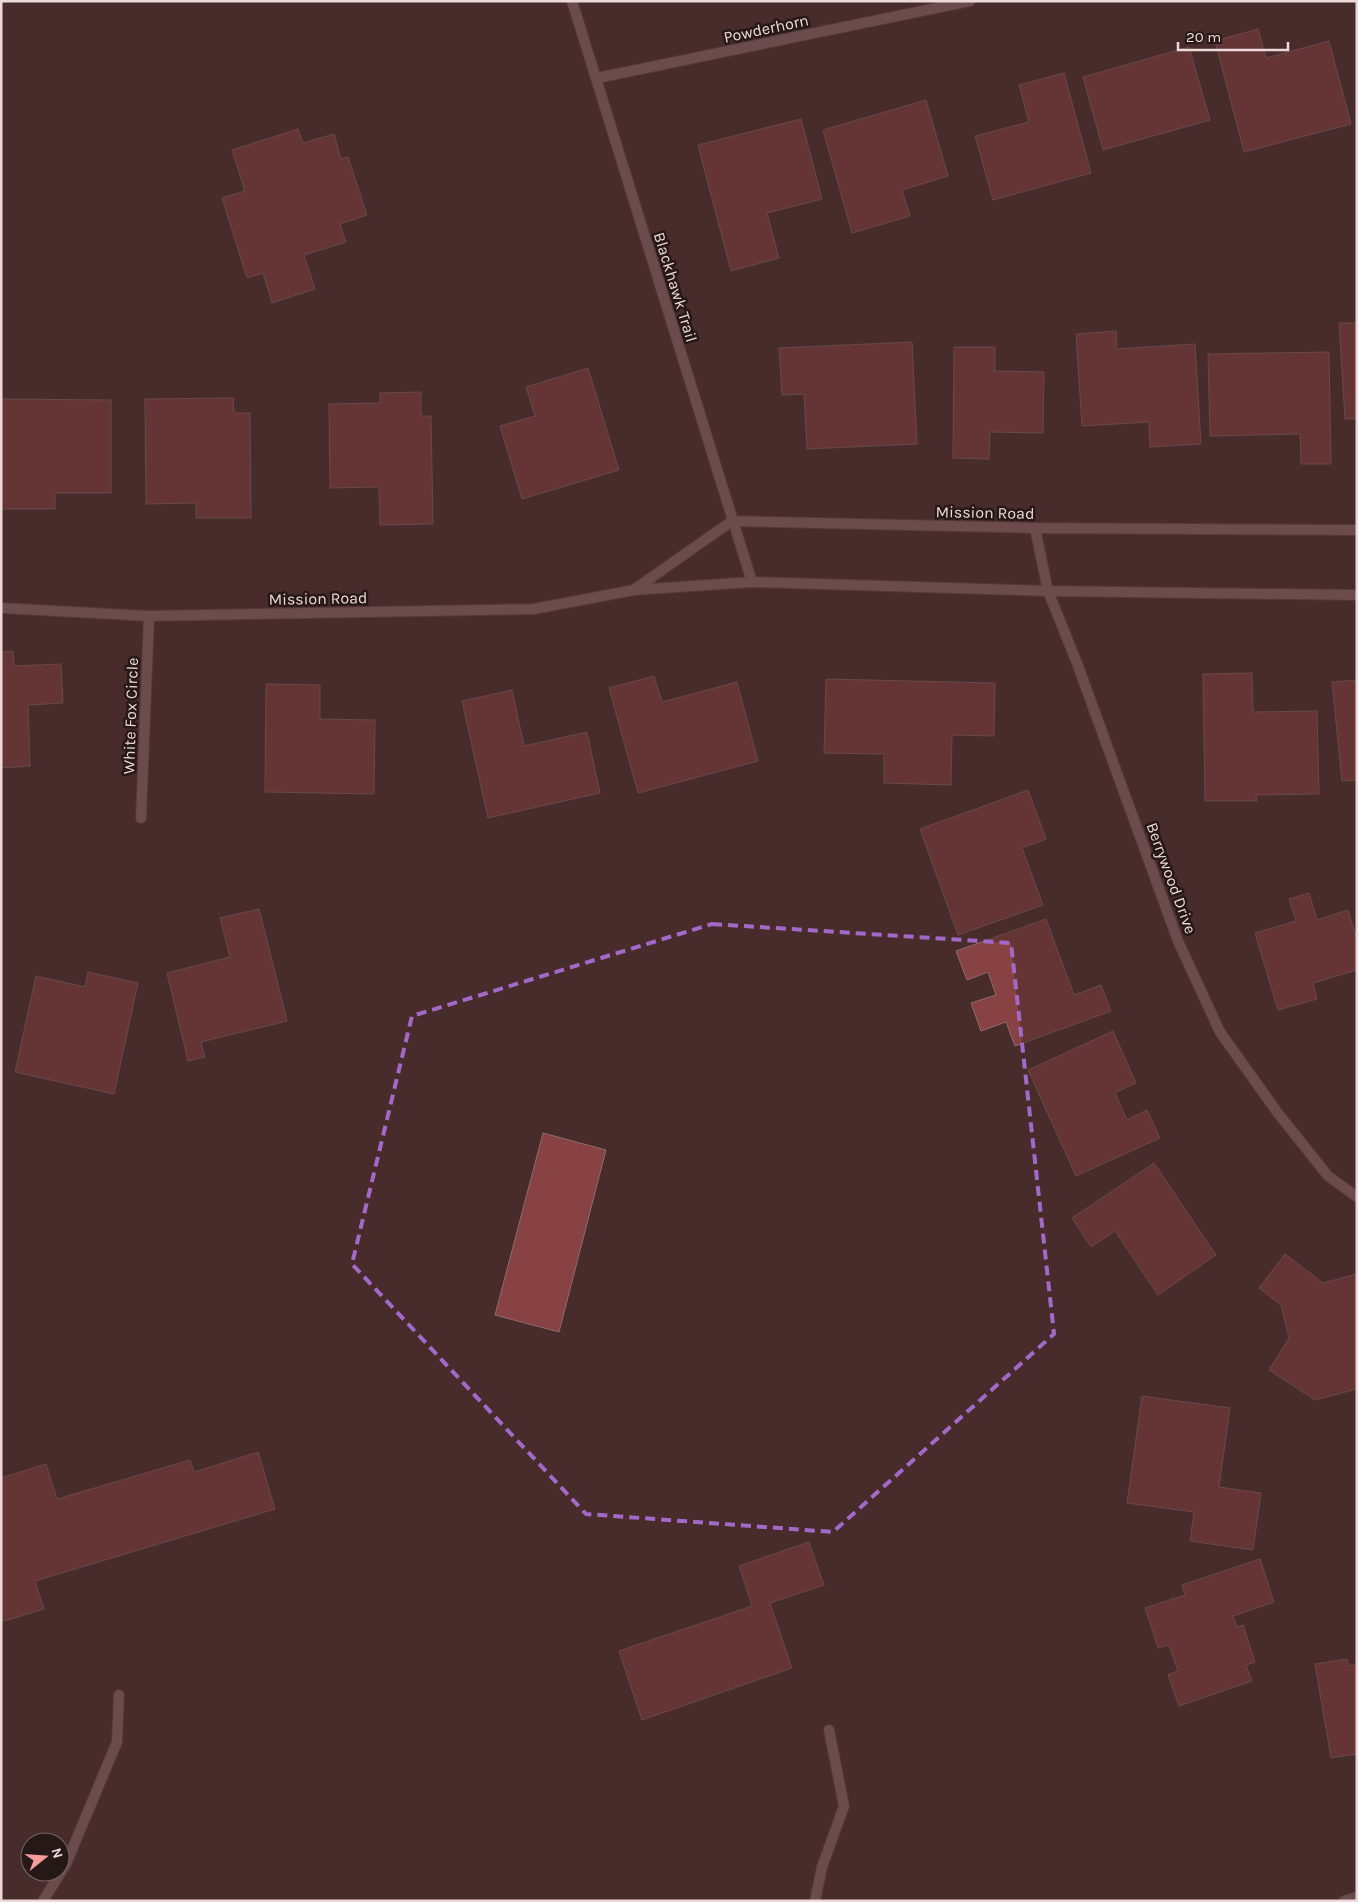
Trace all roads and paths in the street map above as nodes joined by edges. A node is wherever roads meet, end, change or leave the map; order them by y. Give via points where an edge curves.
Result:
1 (572, 1) edge
2 (970, 1) edge
3 (597, 78) junction
4 (732, 521) junction
5 (1035, 528) junction
6 (1357, 530) edge
7 (752, 582) junction
8 (634, 590) junction
9 (1048, 591) junction
10 (1357, 595) edge
11 (1, 608) edge
12 (150, 616) junction
13 (141, 818) dead end
14 (1357, 1197) edge
15 (119, 1695) dead end
16 (829, 1730) dead end
17 (1357, 1897) edge
18 (43, 1901) edge
19 (816, 1901) edge
20 (1344, 1901) edge

1 - 3 street, Blackhawk Trail
2 - 3 street, Powderhorn
3 - 4 street, Blackhawk Trail
4 - 5 street, Mission Road
4 - 7 street, Blackhawk Trail
4 - 8 street, Mission Road
5 - 6 street, Mission Road
5 - 9 street, Berrywood Drive
7 - 8 street, Mission Road
7 - 9 street, Mission Road
8 - 12 street, Mission Road via 534,609
9 - 10 street, Mission Road
9 - 14 street, Berrywood Drive via 1178,941 1220,1032 1328,1176
11 - 12 street, Mission Road
12 - 13 street, White Fox Circle
15 - 18 street via 117,1742 66,1864
16 - 19 street via 844,1806 822,1867
17 - 20 street

